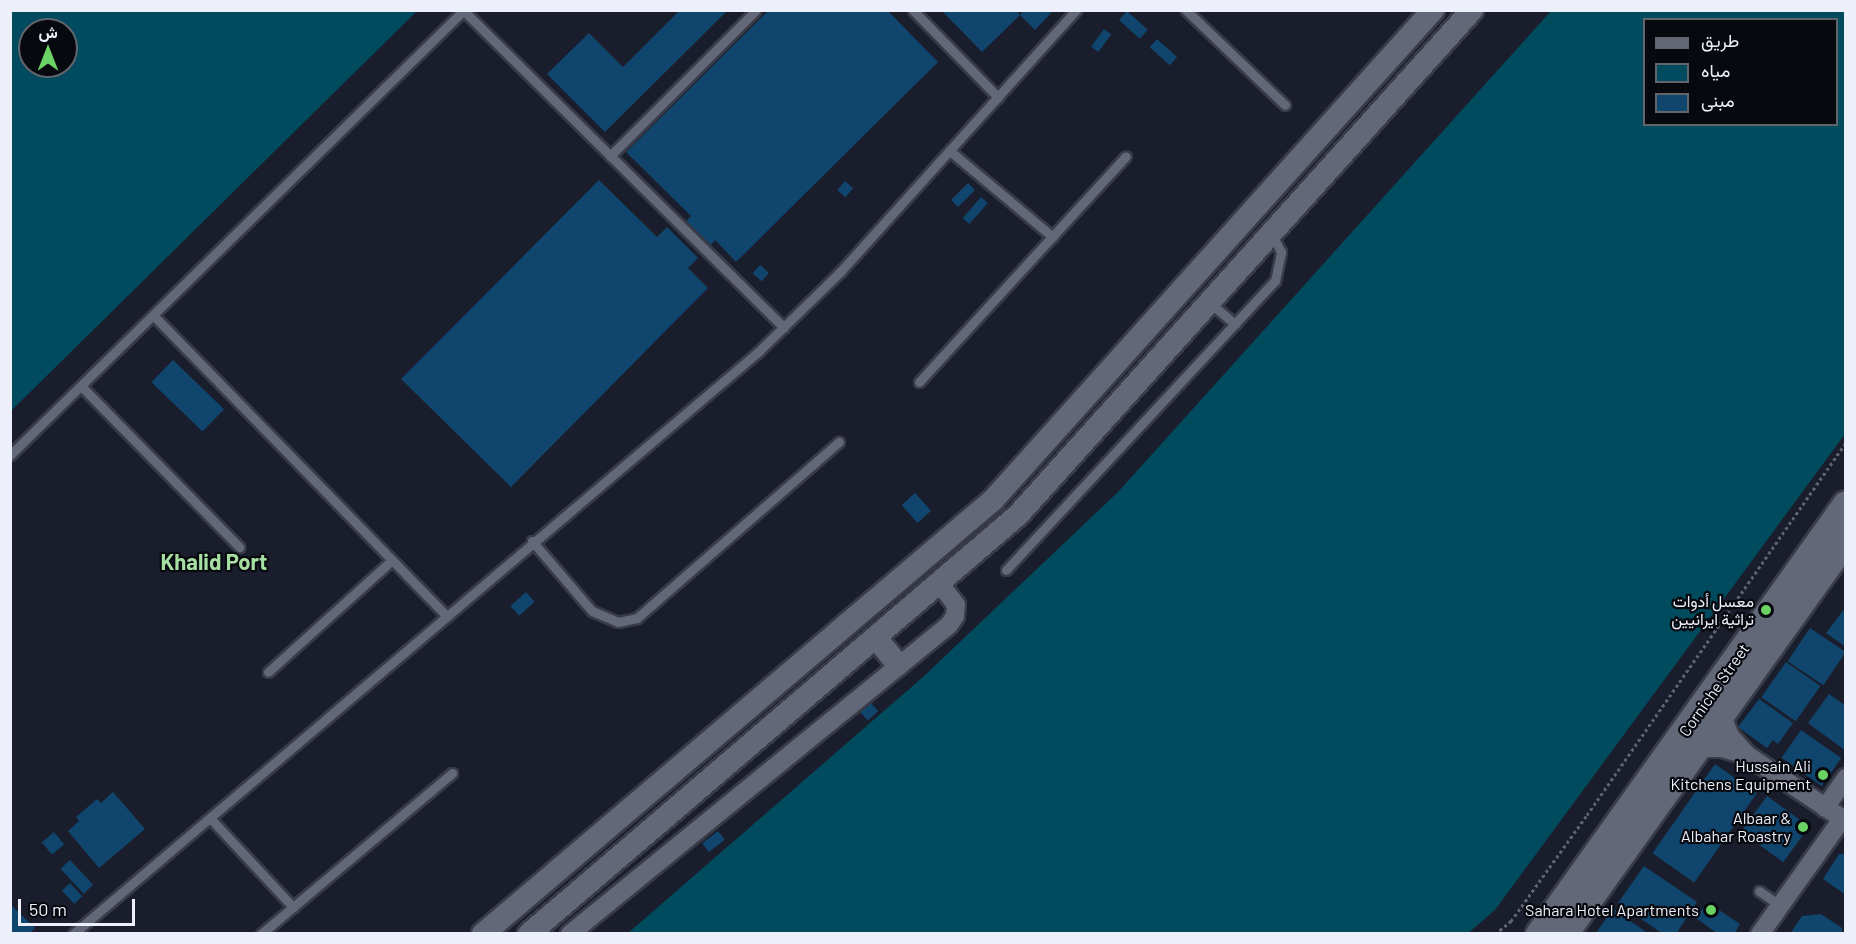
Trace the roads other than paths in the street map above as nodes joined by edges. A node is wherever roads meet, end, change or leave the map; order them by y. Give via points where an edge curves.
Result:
1 (756, 10) edge
2 (912, 10) edge
3 (1076, 10) edge
4 (1472, 10) edge
5 (464, 11) edge
6 (1192, 13) edge
7 (1424, 14) edge
8 (998, 98) junction
9 (1285, 105) dead end
10 (950, 151) junction
11 (610, 156) junction
12 (1126, 156) dead end
13 (1272, 234) junction
14 (1053, 237) junction
15 (1210, 303) junction
16 (153, 315) junction
17 (1235, 324) junction
18 (784, 328) junction
19 (919, 382) dead end
20 (81, 386) junction
21 (838, 441) dead end
22 (10, 455) edge
23 (1845, 504) edge
24 (532, 541) junction
25 (1845, 541) edge
26 (238, 548) dead end
27 (393, 560) junction
28 (1006, 570) dead end
29 (941, 585) junction
30 (447, 616) junction
31 (877, 639) junction
32 (898, 665) junction
33 (268, 672) dead end
34 (1720, 712) junction
35 (1695, 748) junction
36 (1747, 755) junction
37 (452, 773) dead end
38 (1845, 778) edge
39 (1825, 808) junction
40 (210, 818) junction
41 (1844, 820) edge
42 (1759, 891) dead end
43 (1780, 905) junction
44 (293, 907) junction
45 (73, 933) edge
46 (261, 933) edge
47 (483, 933) edge
48 (529, 933) edge
49 (570, 933) edge
50 (1539, 933) edge
51 (1565, 933) edge
52 (1760, 933) edge

1 - 11 lane
2 - 8 lane
3 - 8 lane
4 - 13 street
5 - 11 lane
5 - 16 lane
6 - 9 lane
7 - 47 street via 993,500
8 - 10 lane
10 - 14 lane
10 - 18 lane
11 - 18 lane
12 - 14 lane
13 - 15 street
13 - 17 lane via 1281,252 1280,272
14 - 19 lane
15 - 17 lane
15 - 29 street via 1044,489
16 - 20 lane
16 - 27 lane
17 - 28 lane
18 - 24 lane
20 - 22 lane
20 - 26 lane
21 - 24 lane via 637,618 618,622 592,611
23 - 50 main road, Corniche Street
24 - 30 lane
25 - 34 main road, Corniche Street
27 - 30 lane
27 - 33 lane
29 - 31 street
29 - 32 street via 956,605 953,621
30 - 40 lane
31 - 32 street
31 - 48 street
32 - 49 street
34 - 35 main road, Corniche Street
34 - 36 street via 1730,736
35 - 36 street via 1722,748
35 - 51 main road, Corniche Street
36 - 39 street
37 - 44 lane
38 - 39 street
39 - 41 street
40 - 44 lane
40 - 45 lane
41 - 43 street
42 - 43 lane
43 - 52 street
44 - 46 lane

